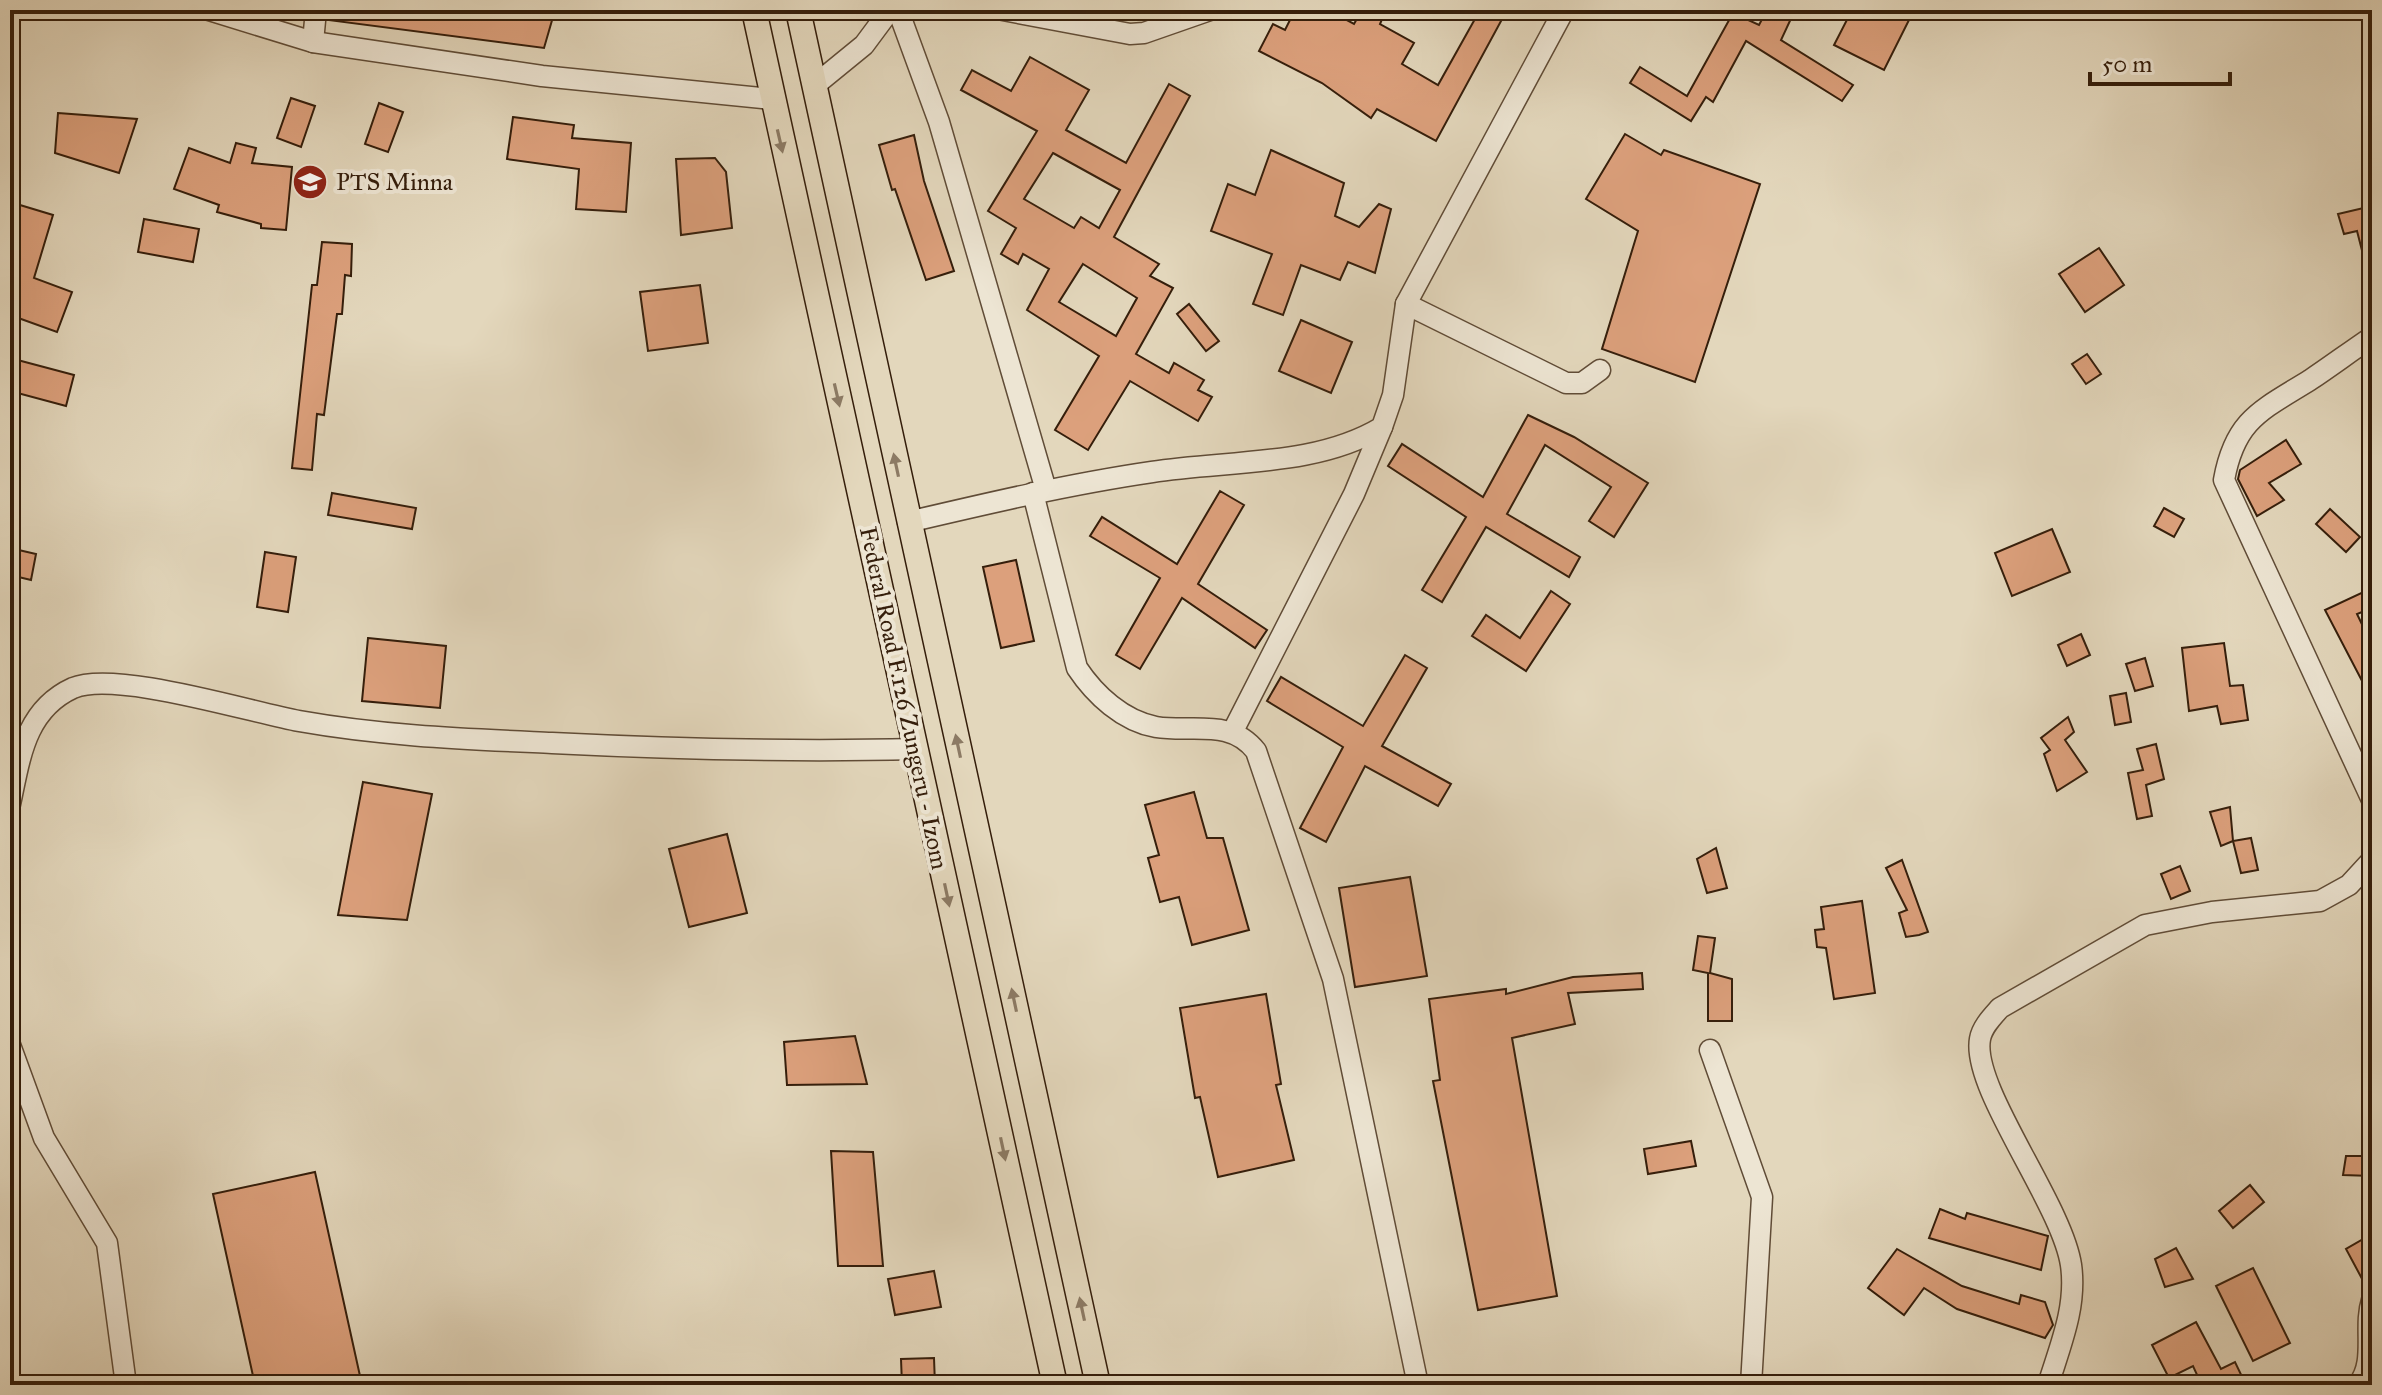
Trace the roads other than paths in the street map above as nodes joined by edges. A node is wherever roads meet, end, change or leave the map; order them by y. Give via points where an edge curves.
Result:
1 (209, 10) edge
2 (316, 10) edge
3 (754, 10) edge
4 (798, 10) edge
5 (1003, 10) edge
6 (1210, 10) edge
7 (1564, 10) edge
8 (901, 13) edge
9 (313, 42) junction
10 (815, 85) junction
11 (771, 99) junction
12 (1406, 304) junction
13 (2372, 337) edge
14 (1600, 370) dead end
15 (1382, 427) junction
16 (1039, 492) junction
17 (908, 522) junction
18 (1233, 731) junction
19 (915, 749) junction
20 (2372, 800) edge
21 (10, 804) edge
22 (2372, 860) edge
23 (10, 1045) edge
24 (1025, 1050) junction
25 (1710, 1050) dead end
26 (984, 1061) junction
27 (2372, 1300) edge
28 (126, 1385) edge
29 (1055, 1385) edge
30 (1098, 1385) edge
31 (1418, 1385) edge
32 (1751, 1385) edge
33 (2048, 1385) edge
34 (2358, 1385) edge

1 - 9 street
2 - 9 street
3 - 11 main road, Federal Road F.126 Zungeru - Izom
4 - 10 main road, Federal Road F.126 Zungeru - Izom
5 - 6 street via 1130,34
7 - 12 street
8 - 10 street
8 - 16 street via 939,122
9 - 11 street via 542,76
17 -> 10 main road, Federal Road F.126 Zungeru - Izom
11 -> 19 main road, Federal Road F.126 Zungeru - Izom
12 - 14 street via 1566,383 1582,383
12 - 15 street via 1393,395
13 - 20 street via 2266,404 2241,429 2224,480
15 - 16 street via 1336,450 1154,471
15 - 18 street via 1354,494
16 - 17 street
16 - 18 street via 1077,668 1090,687 1112,707 1155,727
24 -> 17 main road, Federal Road F.126 Zungeru - Izom
18 - 31 street via 1256,751 1333,979
19 - 21 street via 793,752 420,738 112,684 75,687 41,709 23,740
19 -> 26 main road, Federal Road F.126 Zungeru - Izom
22 - 33 street via 2349,885 2320,901 2145,925 2000,1008 1989,1020 1980,1039 1985,1076 2064,1235 2071,1267 2071,1313
23 - 28 street via 44,1138 107,1243
24 - 26 main road
30 -> 24 main road, Federal Road F.126 Zungeru - Izom
25 - 32 street via 1762,1197
26 -> 29 main road, Federal Road F.126 Zungeru - Izom
27 - 34 street via 2367,1315 2369,1358

